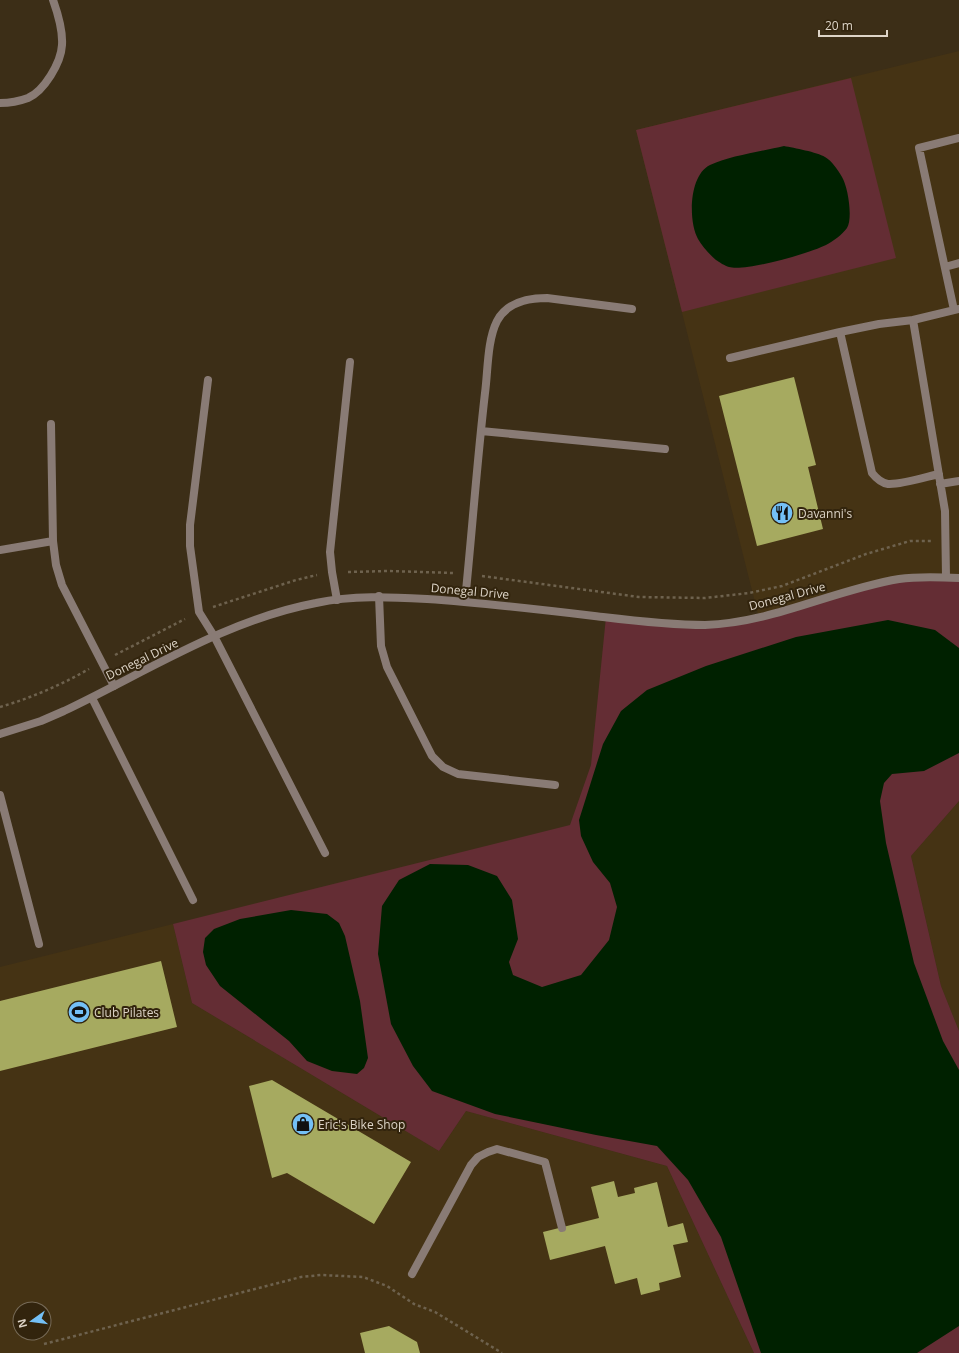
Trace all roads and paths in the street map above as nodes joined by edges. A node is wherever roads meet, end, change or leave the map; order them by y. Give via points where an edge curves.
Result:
1 (53, 0) edge
2 (0, 103) edge
3 (959, 138) edge
4 (959, 263) edge
5 (944, 267) junction
6 (632, 309) dead end
7 (957, 309) edge
8 (913, 320) junction
9 (840, 332) junction
10 (730, 358) dead end
11 (350, 362) dead end
12 (208, 380) dead end
13 (51, 424) dead end
14 (481, 431) junction
15 (665, 449) dead end
16 (939, 474) junction
17 (959, 480) edge
18 (940, 484) junction
19 (53, 541) junction
20 (0, 550) edge
21 (946, 577) junction
22 (959, 578) edge
23 (379, 596) junction
24 (337, 600) junction
25 (466, 602) junction
26 (214, 636) junction
27 (114, 686) junction
28 (92, 698) junction
29 (0, 734) edge
30 (555, 785) dead end
31 (0, 795) edge
32 (325, 853) dead end
33 (193, 900) dead end
34 (39, 944) dead end
35 (562, 1228) dead end
36 (412, 1274) dead end
37 (44, 1344) dead end
38 (502, 1353) edge

1 - 2 street via 59,19 62,46 56,67 44,85 28,98
3 - 5 street via 919,148
4 - 5 street
5 - 7 street
6 - 14 street via 547,298 534,298 508,308 498,320 492,336
7 - 8 street
8 - 9 street
8 - 16 street
9 - 10 street
9 - 16 street via 872,473 876,479 886,484
11 - 24 street via 330,552
12 - 26 street via 190,525 190,546 199,612
13 - 19 street
14 - 15 street
14 - 25 street
16 - 18 street
17 - 18 street
18 - 21 street via 945,511
19 - 20 street
19 - 27 street via 62,585
21 - 22 street, Donegal Drive
21 - 25 street, Donegal Drive via 886,582 759,618 706,625 658,623
23 - 24 street, Donegal Drive
23 - 25 street, Donegal Drive
23 - 30 street via 381,646 387,666 432,756 443,767 458,774
24 - 26 street, Donegal Drive via 288,609
26 - 27 street, Donegal Drive
26 - 32 street
27 - 28 street, Donegal Drive
28 - 29 street, Donegal Drive via 41,721
28 - 33 street
31 - 34 street
35 - 36 street via 545,1162 497,1149 478,1157 471,1165
37 - 38 path via 301,1277 321,1275 363,1277 387,1286

